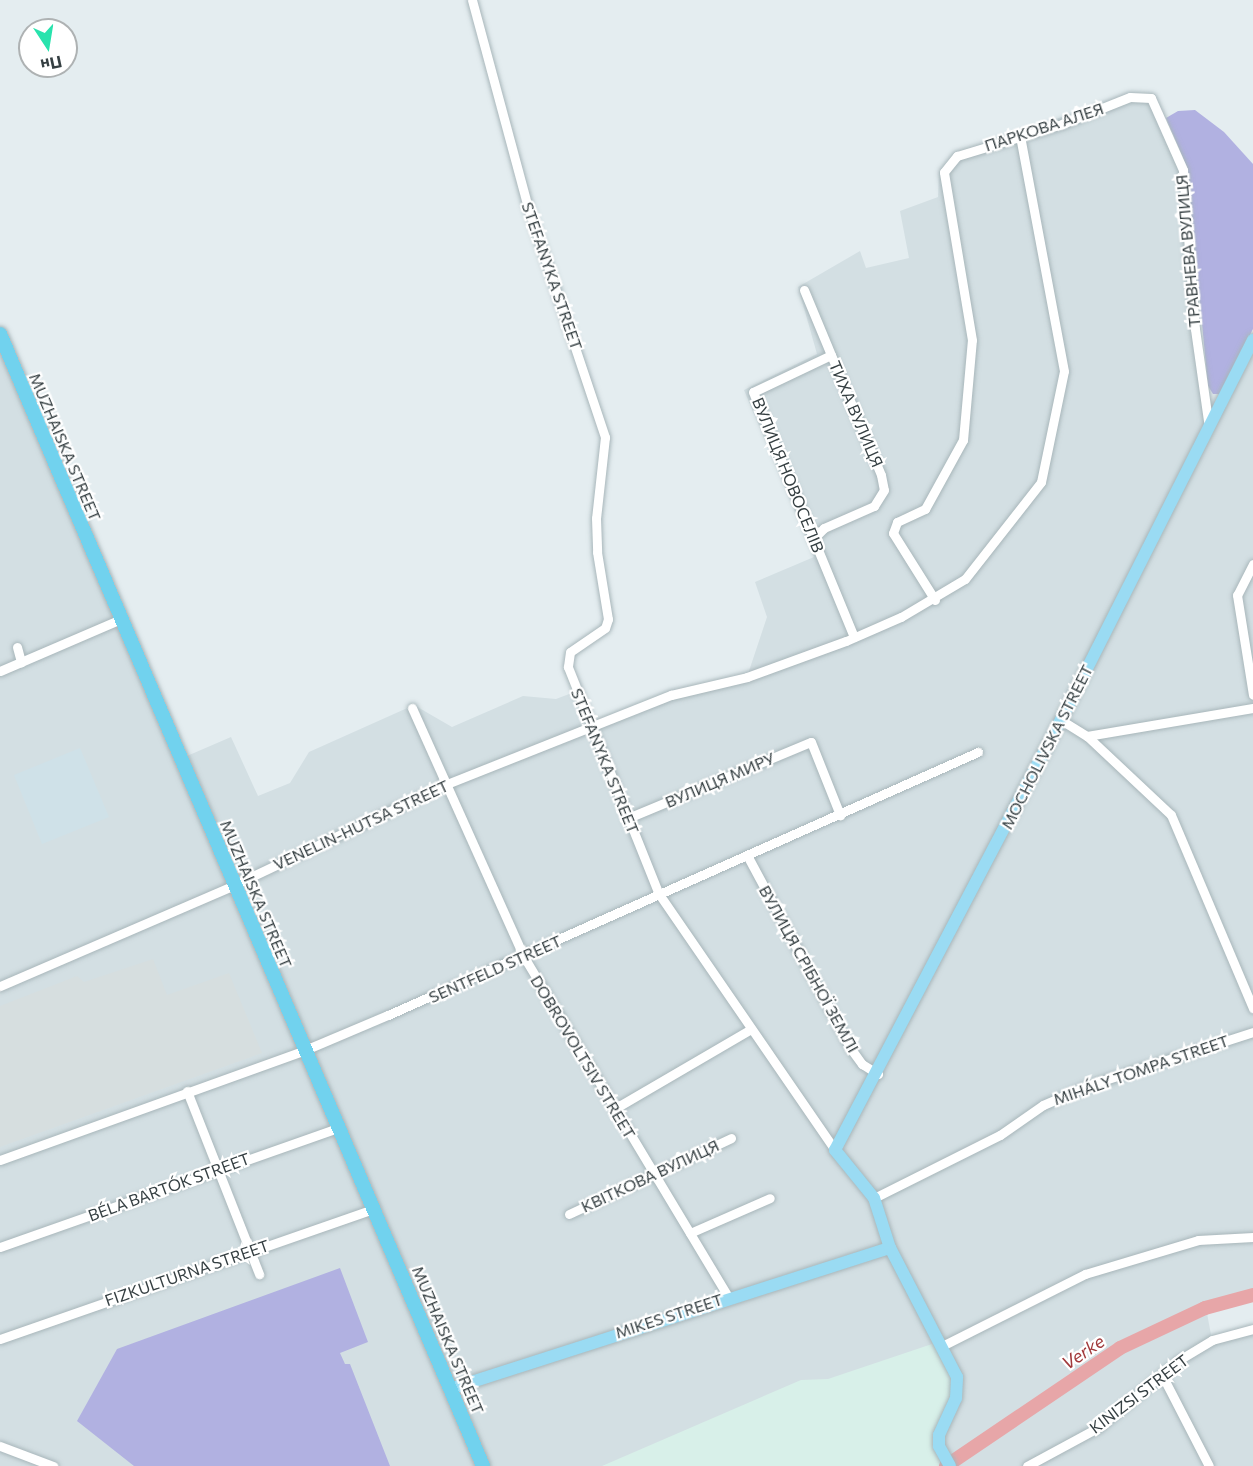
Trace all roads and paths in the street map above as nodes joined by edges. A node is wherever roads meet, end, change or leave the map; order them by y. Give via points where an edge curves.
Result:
1 (472, 0) edge
2 (1130, 97) joint
3 (1020, 136) junction
4 (804, 290) dead end
5 (0, 334) edge
6 (1253, 340) edge
7 (831, 355) junction
8 (1209, 429) junction
9 (813, 539) junction
10 (1253, 564) edge
11 (935, 600) junction
12 (121, 620) junction
13 (854, 637) junction
14 (17, 647) dead end
15 (21, 662) junction
16 (0, 671) edge
17 (1253, 694) edge
18 (412, 708) dead end
19 (1253, 708) edge
20 (1061, 720) junction
21 (592, 728) junction
22 (1087, 736) junction
23 (978, 752) dead end
24 (447, 784) junction
25 (840, 815) junction
26 (628, 818) junction
27 (748, 857) junction
28 (234, 885) junction
29 (659, 894) junction
30 (524, 957) junction
31 (0, 986) edge
32 (1253, 1008) edge
33 (749, 1030) junction
34 (1252, 1035) edge
35 (305, 1050) junction
36 (878, 1074) junction
37 (187, 1090) junction
38 (614, 1110) junction
39 (338, 1128) junction
40 (731, 1138) dead end
41 (835, 1150) junction
42 (0, 1160) edge
43 (219, 1168) junction
44 (653, 1174) junction
45 (770, 1198) dead end
46 (874, 1198) junction
47 (374, 1209) junction
48 (568, 1214) dead end
49 (690, 1233) junction
50 (1253, 1237) edge
51 (0, 1247) edge
52 (890, 1248) junction
53 (251, 1250) junction
54 (259, 1274) dead end
55 (729, 1297) junction
56 (1253, 1329) edge
57 (0, 1339) edge
58 (942, 1346) junction
59 (1162, 1375) junction
60 (450, 1389) junction
61 (0, 1446) edge
62 (947, 1463) edge
63 (53, 1466) edge
64 (483, 1466) edge
65 (1027, 1466) edge
66 (1209, 1466) edge

1 - 21 street, STEFANYKA STREET via 528,207 604,437 596,518 597,552 608,619 605,628 578,644 567,660
2 - 3 street, ПАРКОВА АЛЕЯ
2 - 8 street, ТРАВНЕВА ВУЛИЦЯ via 1151,98 1183,170 1195,328
3 - 11 street, VENELIN-HUTSA STREET via 1064,371 1041,482 965,579
3 - 11 street, ПАРКОВА АЛЕЯ via 957,156 944,172 972,340 963,440 925,509 897,522 893,533
4 - 7 street, ТИХА ВУЛИЦЯ
5 - 12 highway, MUZHAISKA STREET
6 - 8 main road, MOCHOLIVSKA STREET
7 - 9 street, ТИХА ВУЛИЦЯ via 884,490 874,506 824,528
7 - 9 street, ВУЛИЦЯ НОВОСЕЛІВ via 753,392
8 - 20 main road, MOCHOLIVSKA STREET
9 - 13 street, ВУЛИЦЯ НОВОСЕЛІВ
10 - 17 street via 1237,595
11 - 13 street, VENELIN-HUTSA STREET
12 - 15 street
12 - 28 highway, MUZHAISKA STREET
13 - 21 street, VENELIN-HUTSA STREET via 747,677 671,695
14 - 15 street
15 - 16 street
18 - 24 street, DOBROVOLTSIV STREET
19 - 22 street
20 - 22 street
20 - 36 main road, MOCHOLIVSKA STREET
21 - 24 street, VENELIN-HUTSA STREET
21 - 26 street, STEFANYKA STREET
22 - 32 street via 1171,815
23 - 25 street, SENTFELD STREET
24 - 28 street, VENELIN-HUTSA STREET
24 - 30 street, DOBROVOLTSIV STREET via 486,880
25 - 26 street, ВУЛИЦЯ МИРУ via 811,742
25 - 27 street, SENTFELD STREET
26 - 29 street, STEFANYKA STREET
27 - 29 street, SENTFELD STREET
27 - 36 street, ВУЛИЦЯ СРІБНОЇ ЗЕМЛІ via 851,1049 862,1064
28 - 31 street, VENELIN-HUTSA STREET
28 - 35 highway, MUZHAISKA STREET
29 - 30 street, SENTFELD STREET
29 - 33 street, STEFANYKA STREET
30 - 35 street, SENTFELD STREET
30 - 38 street, DOBROVOLTSIV STREET
33 - 38 street
33 - 41 street, STEFANYKA STREET
34 - 46 street, MIHÁLY TOMPA STREET via 1089,1085 1043,1105 1000,1135
35 - 37 street, SENTFELD STREET
35 - 39 highway, MUZHAISKA STREET
36 - 41 main road, MOCHOLIVSKA STREET
37 - 42 street, SENTFELD STREET
37 - 43 street
38 - 44 street, DOBROVOLTSIV STREET
39 - 43 street, BÉLA BARTÓK STREET
39 - 47 highway, MUZHAISKA STREET
40 - 44 street, КВІТКОВА ВУЛИЦЯ
41 - 46 main road, STEFANYKA STREET
43 - 51 street, BÉLA BARTÓK STREET
43 - 53 street
44 - 48 street, КВІТКОВА ВУЛИЦЯ
44 - 49 street, DOBROVOLTSIV STREET
45 - 49 street
46 - 52 main road, STEFANYKA STREET
47 - 53 street, FIZKULTURNA STREET
47 - 60 highway, MUZHAISKA STREET
49 - 55 street, DOBROVOLTSIV STREET
50 - 58 street via 1198,1240 1085,1274
52 - 55 main road, MIKES STREET
52 - 58 main road, STEFANYKA STREET
53 - 54 street
53 - 57 street, FIZKULTURNA STREET
55 - 60 main road, MIKES STREET
56 - 59 street, KINIZSI STREET via 1212,1340
58 - 62 main road, STEFANYKA STREET via 958,1389 939,1435
59 - 65 street, KINIZSI STREET via 1099,1427
59 - 66 street
60 - 64 highway, MUZHAISKA STREET
61 - 63 street

